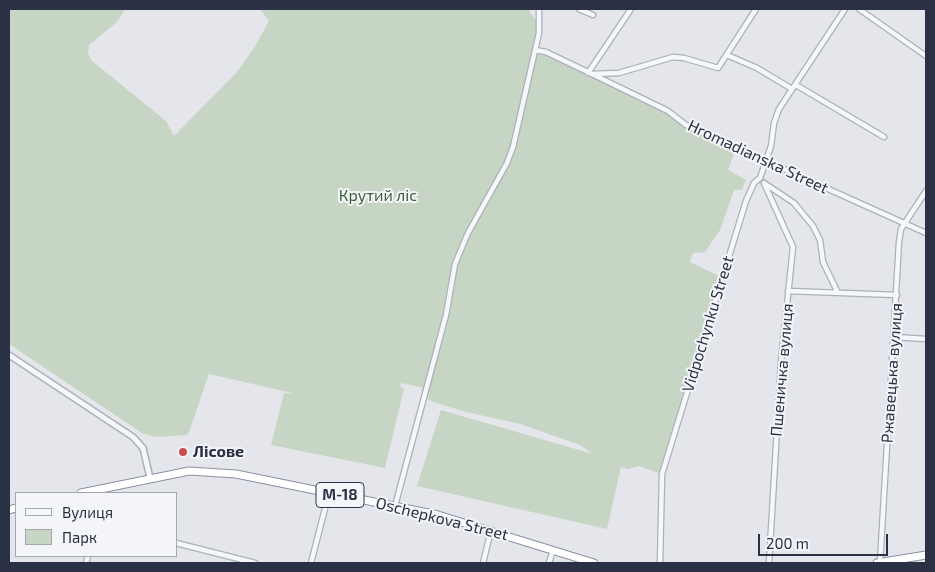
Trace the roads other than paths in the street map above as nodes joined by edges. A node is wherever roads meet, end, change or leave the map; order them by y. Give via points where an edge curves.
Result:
1 (538, 9) edge
2 (579, 9) edge
3 (631, 9) edge
4 (756, 9) edge
5 (845, 9) edge
6 (859, 9) edge
7 (593, 15) dead end
8 (535, 50) junction
9 (727, 55) junction
10 (926, 56) edge
11 (590, 74) junction
12 (794, 87) junction
13 (884, 137) dead end
14 (766, 160) junction
15 (760, 178) junction
16 (764, 183) junction
17 (926, 192) edge
18 (904, 224) junction
19 (926, 233) edge
20 (788, 291) junction
21 (837, 291) junction
22 (897, 295) junction
23 (894, 337) junction
24 (926, 338) edge
25 (9, 355) edge
26 (150, 478) junction
27 (97, 492) edge
28 (329, 493) junction
29 (396, 506) junction
30 (491, 530) junction
31 (178, 544) edge
32 (553, 550) junction
33 (926, 555) edge
34 (255, 563) edge
35 (311, 563) edge
36 (483, 563) edge
37 (549, 563) edge
38 (594, 563) edge
39 (660, 563) edge
40 (768, 563) edge
41 (878, 563) edge

1 - 8 street
2 - 7 street
3 - 11 street
4 - 9 street
5 - 12 street, Vidpochynku Street
6 - 10 street
8 - 11 street, Hromadianska Street via 546,52
8 - 29 street via 514,147 455,264 446,314
9 - 11 street via 718,68 674,57 619,73
9 - 12 street
11 - 14 street, Hromadianska Street via 668,111 686,125
12 - 13 street
12 - 14 street, Vidpochynku Street via 779,109
14 - 15 street, Vidpochynku Street
14 - 18 street, Hromadianska Street
15 - 16 street
15 - 39 street, Vidpochynku Street via 754,183 746,201 662,474
16 - 20 street, Пшеничка вулиця via 793,247
16 - 21 street via 794,203 813,226 820,240 823,262
17 - 18 street, Ржавецька вулиця
18 - 19 street, Hromadianska Street
18 - 22 street, Ржавецька вулиця via 899,242
20 - 21 street
20 - 40 street, Пшеничка вулиця
21 - 22 street
22 - 23 street, Ржавецька вулиця
23 - 24 street
23 - 41 street, Ржавецька вулиця
25 - 26 street via 133,437 143,448
26 - 27 highway, Oschepkova Street / М-18
26 - 28 highway, Oschepkova Street / М-18 via 206,471
28 - 29 highway, Oschepkova Street / М-18
28 - 35 street
29 - 30 highway, Oschepkova Street / М-18
30 - 32 highway, Oschepkova Street / М-18
30 - 36 street
31 - 34 street
32 - 37 street
32 - 38 highway, Oschepkova Street / М-18
33 - 41 highway

